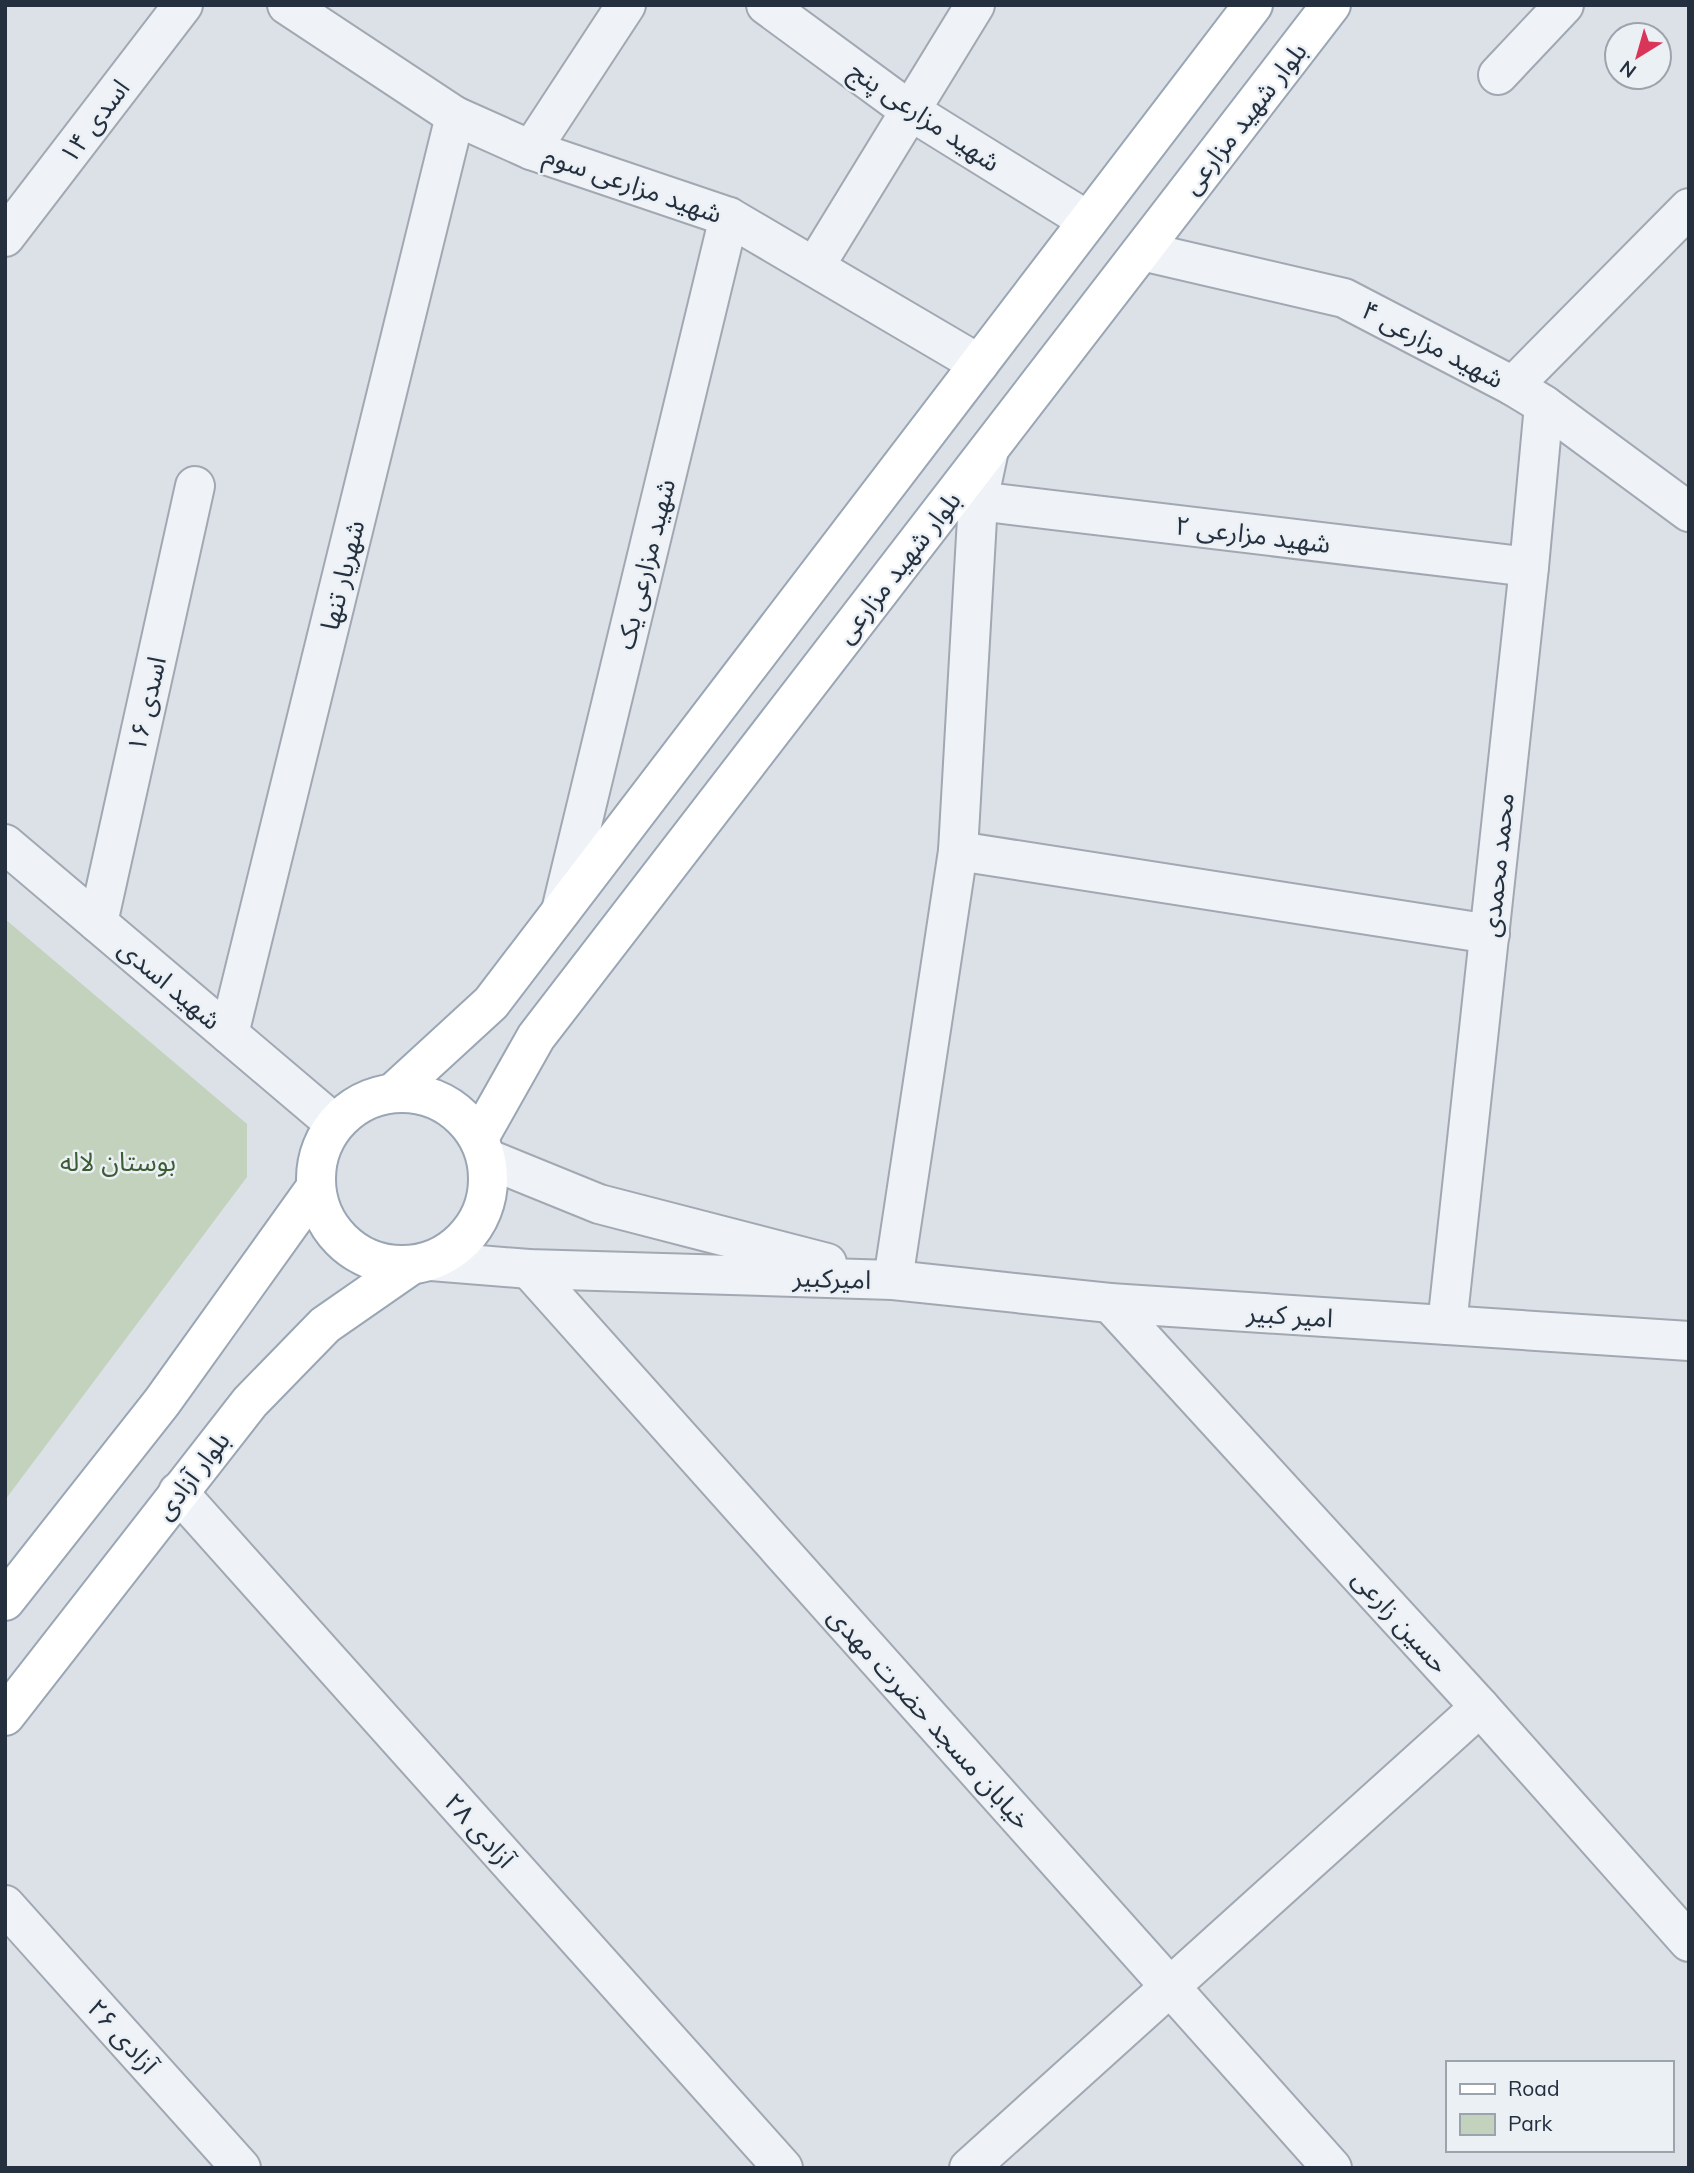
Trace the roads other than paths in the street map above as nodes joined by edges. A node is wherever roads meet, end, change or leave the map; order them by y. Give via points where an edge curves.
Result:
1 (183, 5) edge
2 (288, 5) edge
3 (626, 5) edge
4 (766, 5) edge
5 (975, 5) edge
6 (1253, 5) edge
7 (1331, 5) edge
8 (1564, 5) edge
9 (1498, 75) dead end
10 (909, 110) junction
11 (455, 116) junction
12 (531, 149) junction
13 (1689, 208) edge
14 (729, 217) junction
15 (1088, 220) junction
16 (5, 237) edge
17 (1142, 251) junction
18 (815, 266) junction
19 (979, 363) junction
20 (1529, 395) junction
21 (989, 450) junction
22 (195, 486) dead end
23 (978, 501) junction
24 (1689, 512) edge
25 (1529, 567) junction
26 (5, 844) edge
27 (958, 851) junction
28 (561, 911) junction
29 (98, 923) junction
30 (1490, 934) junction
31 (229, 1034) junction
32 (393, 1093) junction
33 (335, 1124) junction
34 (482, 1148) junction
35 (316, 1187) junction
36 (420, 1264) junction
37 (529, 1269) junction
38 (893, 1280) junction
39 (1110, 1303) junction
40 (1447, 1325) junction
41 (1689, 1341) edge
42 (178, 1492) junction
43 (5, 1601) edge
44 (1479, 1707) junction
45 (5, 1716) edge
46 (5, 1905) edge
47 (1689, 1942) edge
48 (1170, 1987) junction
49 (240, 2168) edge
50 (783, 2168) edge
51 (969, 2168) edge
52 (1332, 2168) edge

1 - 16 street, اسدی ۱۴
2 - 11 street, شهید مزارعی سوم
3 - 12 street
4 - 10 street, شهید مزارعی پنج
5 - 10 street
6 - 15 main road
7 - 17 main road, بلوار شهید مزارعی
8 - 9 street
10 - 15 street, شهید مزارعی پنج
10 - 18 street
11 - 12 street, شهید مزارعی سوم
11 - 31 street, شهریار تنها
12 - 14 street, شهید مزارعی سوم
13 - 20 street
14 - 18 street, شهید مزارعی سوم
14 - 28 street, شهید مزارعی یک
15 - 19 main road
17 - 20 street, شهید مزارعی ۴ via 1344,298
17 - 21 main road, بلوار شهید مزارعی
18 - 19 street, شهید مزارعی سوم
19 - 28 main road
20 - 24 street, شهید مزارعی ۴
20 - 25 street, محمد محمدی
21 - 23 street
21 - 34 main road, بلوار شهید مزارعی via 537,1037
22 - 29 street, اسدی ۱۶
23 - 25 street, شهید مزارعی ۲
23 - 27 street
25 - 30 street, محمد محمدی
26 - 29 street, شهید اسدی
27 - 30 street
27 - 38 street
28 - 32 main road via 491,1003
29 - 31 street, شهید اسدی
30 - 40 street, محمد محمدی
31 - 33 street, شهید اسدی
32 - 33 main road via 361,1103
32 - 34 main road via 426,1096 457,1112
33 - 35 main road via 319,1154
34 - 36 main road via 489,1183 484,1209 472,1232 453,1249
34 - 38 street, امیرکبیر via 599,1204
35 - 36 main road via 326,1219 347,1246 377,1262
35 - 43 main road via 162,1402
36 - 37 street, امیرکبیر
36 - 42 main road, بلوار آزادی via 325,1325 250,1402
37 - 38 street, امیرکبیر
37 - 48 street, خیابان مسجد حضرت مهدی
38 - 39 street, امیر کبیر
39 - 40 street, امیر کبیر
39 - 44 street, حسین زارعی
40 - 41 street, امیر کبیر
42 - 45 main road, بلوار آزادی
42 - 50 street, آزادی ۲۸
44 - 47 street, حسین زارعی
44 - 48 street
46 - 49 street, آزادی ۲۶
48 - 51 street
48 - 52 street, خیابان مسجد حضرت مهدی

